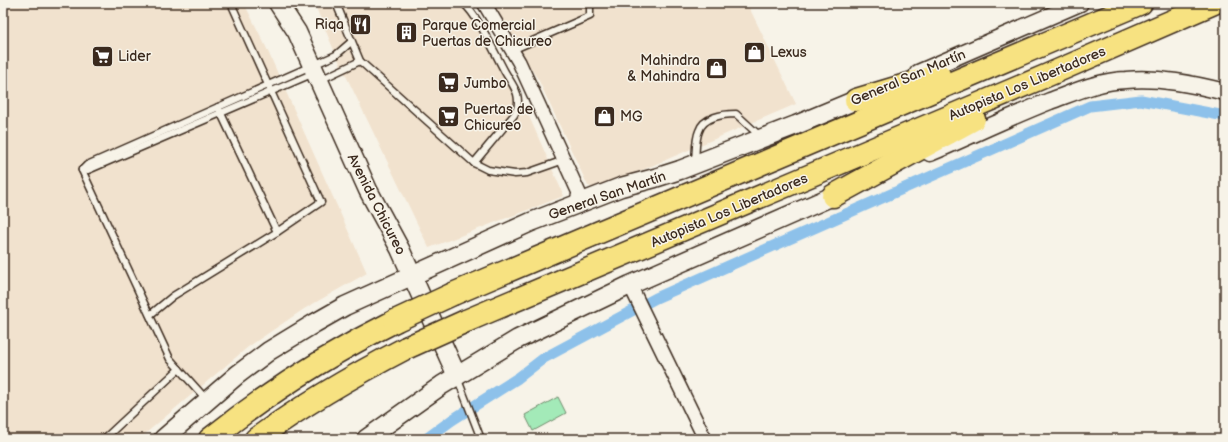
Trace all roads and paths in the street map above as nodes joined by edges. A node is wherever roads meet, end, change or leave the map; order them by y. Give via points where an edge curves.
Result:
1 (231, 3) edge
2 (278, 3) edge
3 (290, 3) edge
4 (336, 3) edge
5 (463, 3) edge
6 (484, 3) edge
7 (590, 3) edge
8 (1080, 3) edge
9 (1140, 3) edge
10 (1214, 3) edge
11 (297, 32) junction
12 (351, 42) junction
13 (1042, 46) junction
14 (512, 50) junction
15 (360, 61) junction
16 (315, 73) junction
17 (1048, 75) junction
18 (269, 84) junction
19 (272, 91) junction
20 (1225, 92) edge
21 (856, 100) junction
22 (218, 107) junction
23 (221, 113) junction
24 (762, 138) junction
25 (564, 160) junction
26 (474, 163) junction
27 (695, 164) junction
28 (82, 170) junction
29 (833, 196) junction
30 (582, 199) junction
31 (277, 232) junction
32 (411, 276) junction
33 (630, 285) junction
34 (150, 315) junction
35 (179, 369) junction
36 (457, 376) junction
37 (208, 400) junction
38 (104, 439) edge
39 (163, 439) edge
40 (210, 439) edge
41 (256, 439) edge
42 (366, 439) edge
43 (481, 439) edge
44 (705, 439) edge

1 - 18 lane
2 - 11 main road, Avenida Chicureo
3 - 11 main road, Avenida Chicureo
4 - 12 lane
5 - 26 lane via 472,12 485,35 515,90 518,101 514,115
6 - 14 street
7 - 14 lane via 590,16
8 - 21 street, General San Martín
9 - 13 highway, Autopista Los Libertadores
10 - 17 highway, Autopista Los Libertadores
11 - 16 main road, Avenida Chicureo
12 - 15 lane
12 - 16 lane
13 - 21 highway
13 - 40 highway, Autopista Los Libertadores, bridge via 395,320 302,373
14 - 25 street
15 - 16 lane
15 - 26 lane
16 - 18 lane
16 - 19 lane
16 - 32 main road, Avenida Chicureo via 368,190 395,238
17 - 29 highway via 921,149
17 - 41 highway, Autopista Los Libertadores, bridge via 406,348 331,389
18 - 19 lane
18 - 22 lane
19 - 23 lane
19 - 31 lane via 321,202
20 - 29 street via 1153,79 1094,85 1024,112
21 - 24 main road, General San Martín
22 - 23 lane
22 - 28 lane via 86,165
23 - 28 lane via 88,170
23 - 31 lane
24 - 27 main road, General San Martín
24 - 27 lane via 736,114 714,118 703,123 698,131
25 - 26 lane via 528,173 515,174 488,170
25 - 30 street
27 - 30 main road, General San Martín
28 - 34 lane
29 - 33 main road
30 - 32 main road, General San Martín
31 - 34 lane via 173,296
32 - 36 main road, Avenida Chicureo
32 - 37 main road, General San Martín via 314,322 269,351
33 - 36 main road via 518,339
33 - 44 street
34 - 35 lane via 170,359
35 - 37 lane
35 - 38 lane
36 - 42 main road
36 - 43 lane
37 - 39 main road, General San Martín

